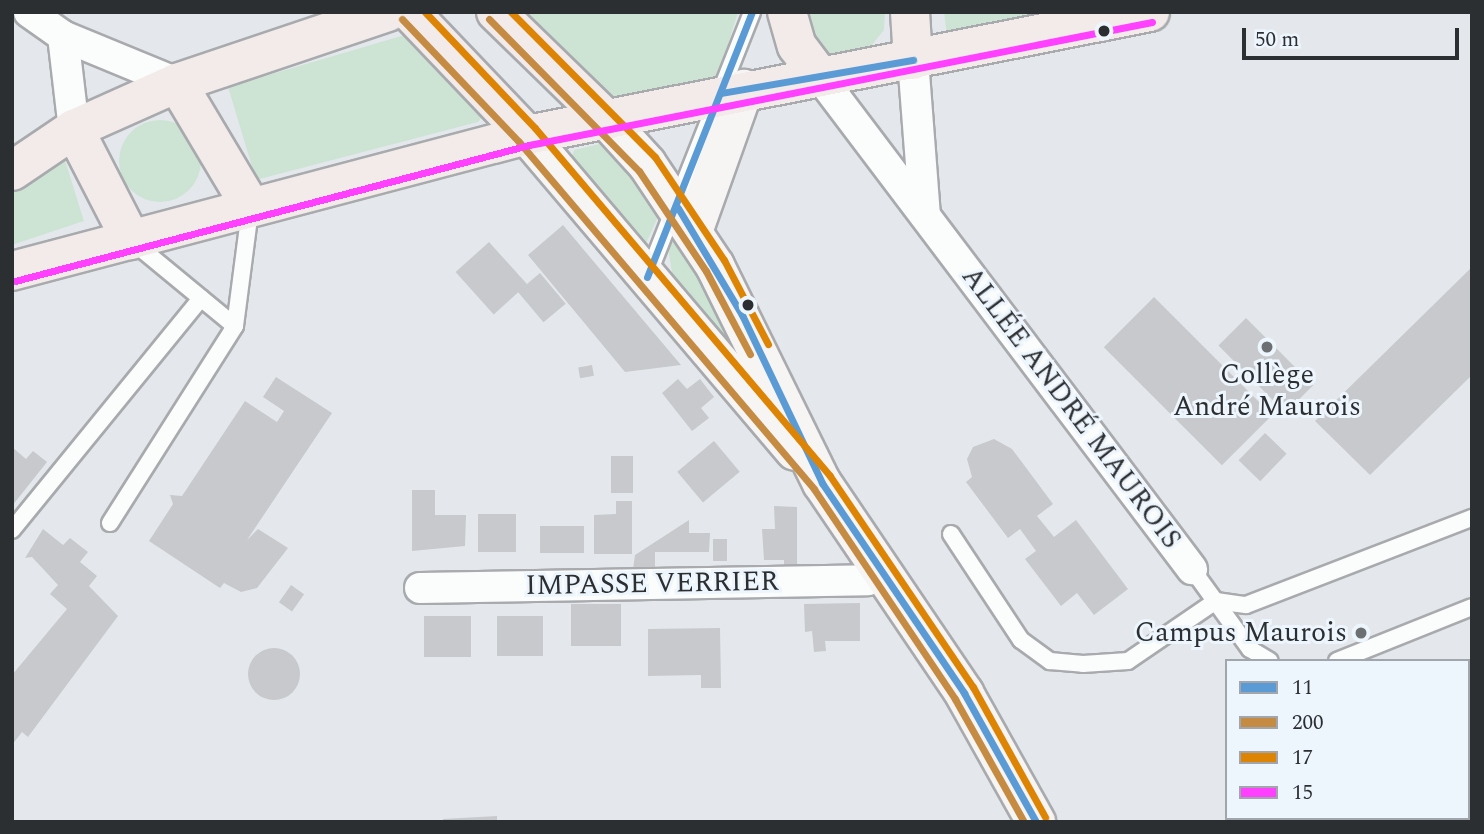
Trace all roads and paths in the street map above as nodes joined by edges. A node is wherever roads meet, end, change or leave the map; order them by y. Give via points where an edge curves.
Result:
1 (29, 12) edge
2 (388, 12) edge
3 (410, 12) edge
4 (496, 12) edge
5 (752, 12) edge
6 (910, 12) edge
7 (1150, 12) edge
8 (787, 18) edge
9 (314, 24) edge
10 (63, 36) junction
11 (913, 60) junction
12 (820, 77) junction
13 (177, 83) junction
14 (733, 91) junction
15 (607, 120) junction
16 (74, 129) junction
17 (527, 135) junction
18 (12, 171) edge
19 (251, 207) junction
20 (925, 215) junction
21 (685, 220) junction
22 (131, 240) junction
23 (12, 271) edge
24 (647, 277) junction
25 (201, 298) junction
26 (235, 326) junction
27 (822, 483) junction
28 (1472, 518) edge
29 (110, 523) dead end
30 (12, 530) edge
31 (951, 534) dead end
32 (1192, 569) joint
33 (882, 573) junction
34 (420, 588) dead end
35 (1216, 601) junction
36 (1472, 607) edge
37 (1267, 659) edge
38 (1343, 659) edge
39 (1036, 822) edge

1 - 10 street
2 - 9 main road
3 - 17 main road
4 - 15 main road
5 - 14 lane
6 - 11 main road
7 - 11 main road
8 - 12 main road, ALLÉE ANDRÉ MAUROIS
9 - 13 main road
10 - 13 street
10 - 16 street
11 - 12 main road
11 - 20 street
12 - 14 main road
12 - 20 street, ALLÉE ANDRÉ MAUROIS
13 - 16 main road
13 - 19 main road
14 - 15 main road
14 - 21 main road
15 - 17 main road
15 - 21 main road
16 - 18 main road
16 - 22 main road
17 - 19 main road
17 - 24 main road
19 - 22 main road
19 - 26 lane
20 - 32 street, ALLÉE ANDRÉ MAUROIS
21 - 24 lane
21 - 27 main road via 742,315
22 - 23 main road
22 - 25 lane
24 - 27 main road
25 - 26 lane
25 - 30 lane
26 - 29 lane
27 - 33 main road
28 - 35 lane via 1246,605
31 - 35 lane via 1021,640 1049,661 1128,661
32 - 35 lane, ALLÉE ANDRÉ MAUROIS
33 - 34 street, IMPASSE VERRIER via 868,580
33 - 39 main road via 964,694
35 - 37 lane, ALLÉE ANDRÉ MAUROIS via 1250,649
36 - 38 lane

